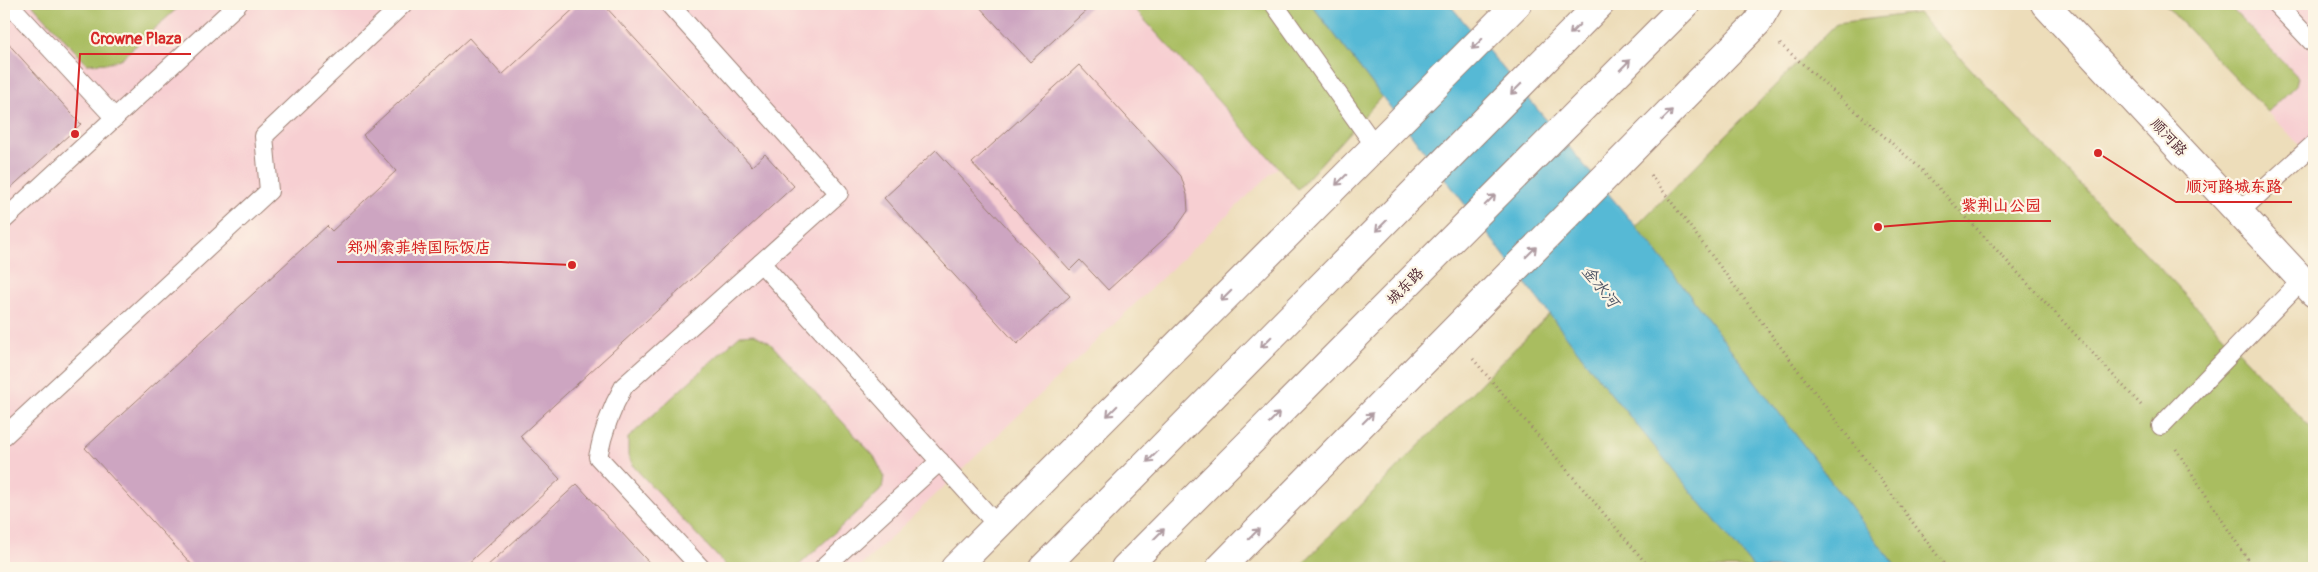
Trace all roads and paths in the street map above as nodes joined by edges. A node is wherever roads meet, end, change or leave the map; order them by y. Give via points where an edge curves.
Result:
1 (9, 4) edge
2 (238, 4) edge
3 (402, 4) edge
4 (669, 4) edge
5 (1274, 4) edge
6 (1600, 4) edge
7 (1686, 4) edge
8 (2045, 4) edge
9 (2276, 4) edge
10 (1514, 6) edge
11 (1763, 14) edge
12 (2314, 44) edge
13 (114, 118) junction
14 (2314, 144) edge
15 (1375, 146) junction
16 (1632, 150) junction
17 (2239, 212) junction
18 (4, 220) edge
19 (762, 263) junction
20 (2308, 286) edge
21 (1452, 333) junction
22 (2161, 426) junction
23 (4, 436) edge
24 (940, 461) junction
25 (998, 526) junction
26 (701, 568) edge
27 (823, 568) edge
28 (955, 568) edge
29 (1043, 568) edge
30 (1125, 568) edge
31 (1220, 568) edge
32 (1650, 568) edge
33 (1947, 568) edge
34 (2253, 568) edge

1 - 13 lane
2 - 13 lane
3 - 23 lane via 264,136 269,191
4 - 19 lane via 839,193
5 - 15 lane
6 -> 29 street
30 -> 7 street, 城东路
8 - 17 street, 顺河路
9 - 12 lane
10 -> 15 street
16 -> 11 street
11 - 22 path via 1922,170
13 - 18 lane
14 - 17 lane
15 -> 25 street
21 -> 16 street
16 - 33 path
17 - 20 street, 顺河路
19 - 24 lane
19 - 26 lane via 624,386 610,410 602,435 598,456
20 - 22 lane
31 -> 21 street
21 - 32 path
22 - 34 path
24 - 25 lane
24 - 27 lane
25 - 28 street

